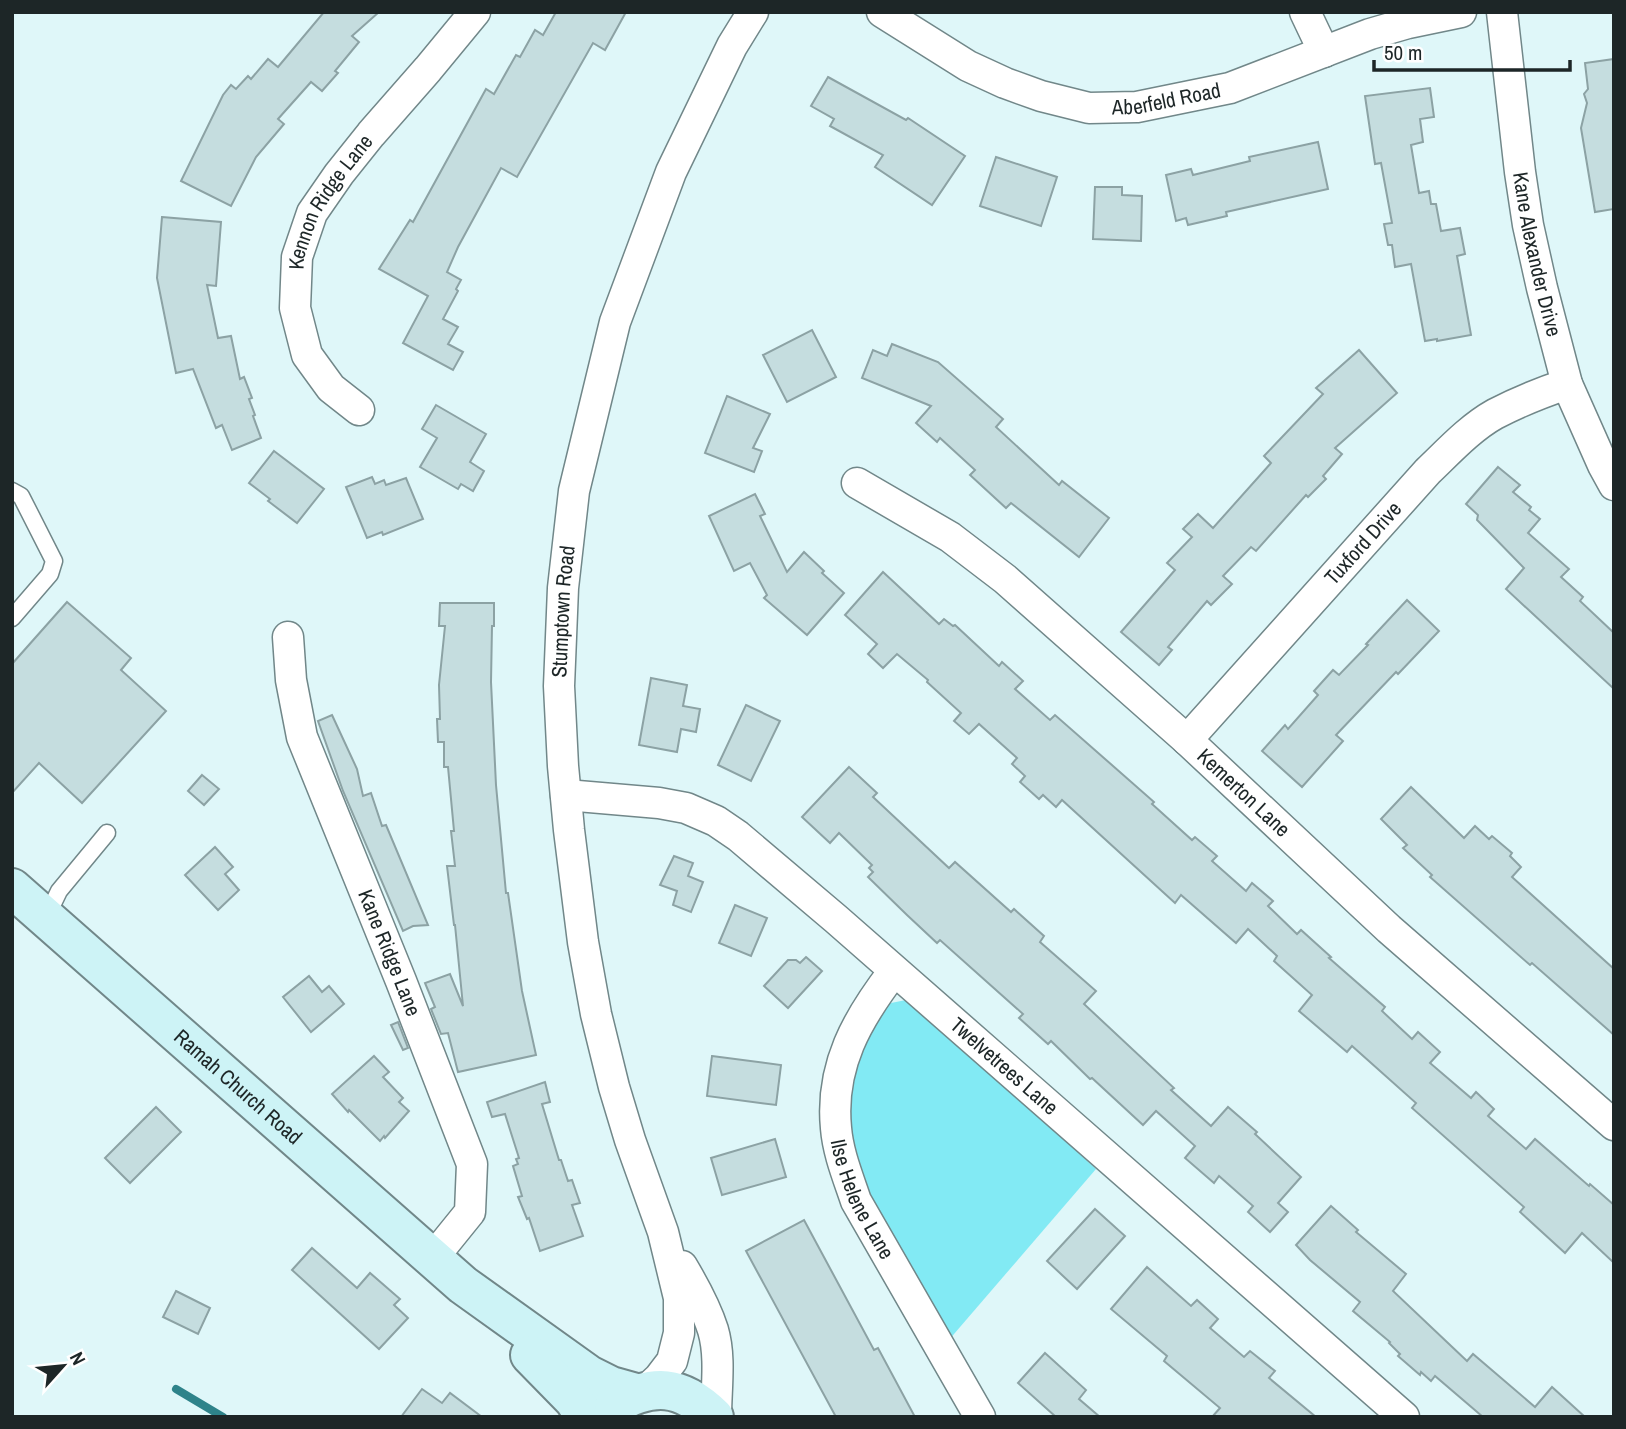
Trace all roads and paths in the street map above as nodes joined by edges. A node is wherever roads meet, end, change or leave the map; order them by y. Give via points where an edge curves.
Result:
1 (475, 12) edge
2 (752, 12) edge
3 (882, 12) edge
4 (1305, 12) edge
5 (1461, 12) edge
6 (1502, 12) edge
7 (1324, 52) junction
8 (1567, 384) junction
9 (359, 410) dead end
10 (857, 483) dead end
11 (1614, 485) edge
12 (12, 491) edge
13 (12, 618) edge
14 (288, 636) dead end
15 (1187, 740) junction
16 (566, 795) junction
17 (107, 833) dead end
18 (12, 888) edge
19 (46, 918) junction
20 (894, 971) junction
21 (1614, 1125) edge
22 (663, 1232) junction
23 (432, 1259) junction
24 (463, 1285) junction
25 (640, 1392) junction
26 (585, 1417) edge
27 (603, 1417) edge
28 (715, 1417) edge
29 (980, 1417) edge
30 (1404, 1417) edge

1 - 9 street, Kennon Ridge Lane via 339,174 312,213 297,257 295,308 307,355 331,388
2 - 16 street, Stumptown Road via 671,172 638,260 615,322 574,491 563,588 559,686
3 - 7 street, Aberfeld Road via 968,66 1041,96 1089,108 1137,107 1230,89
4 - 7 street
5 - 7 street, Aberfeld Road via 1370,34
6 - 8 street, Kane Alexander Drive via 1528,225
8 - 11 street, Kane Alexander Drive
8 - 15 street, Tuxford Drive via 1494,414 1427,471
10 - 15 street, Kemerton Lane via 950,537 1005,579
12 - 13 lane via 22,496 54,561 50,575
14 - 23 street, Kane Ridge Lane via 302,737 472,1164 470,1212
15 - 21 street, Kemerton Lane via 1389,929
16 - 20 street, Twelvetrees Lane via 659,803 716,821
16 - 22 street, Stumptown Road via 596,1014 630,1140
17 - 19 lane via 59,891
18 - 19 main road, Ramah Church Road
19 - 23 main road, Ramah Church Road
20 - 29 street, Ilse Helene Lane via 873,998 842,1058 835,1093 842,1162 856,1201
20 - 30 street, Twelvetrees Lane
22 - 25 street, Stumptown Road via 679,1298 679,1333 672,1361
22 - 28 street, Stumptown Road via 712,1329
23 - 24 main road, Ramah Church Road
24 - 25 main road, Ramah Church Road via 589,1375 611,1387
24 - 26 main road, Ramah Church Road
25 - 27 main road via 614,1404
25 - 28 main road, Ramah Church Road via 680,1393 701,1403

